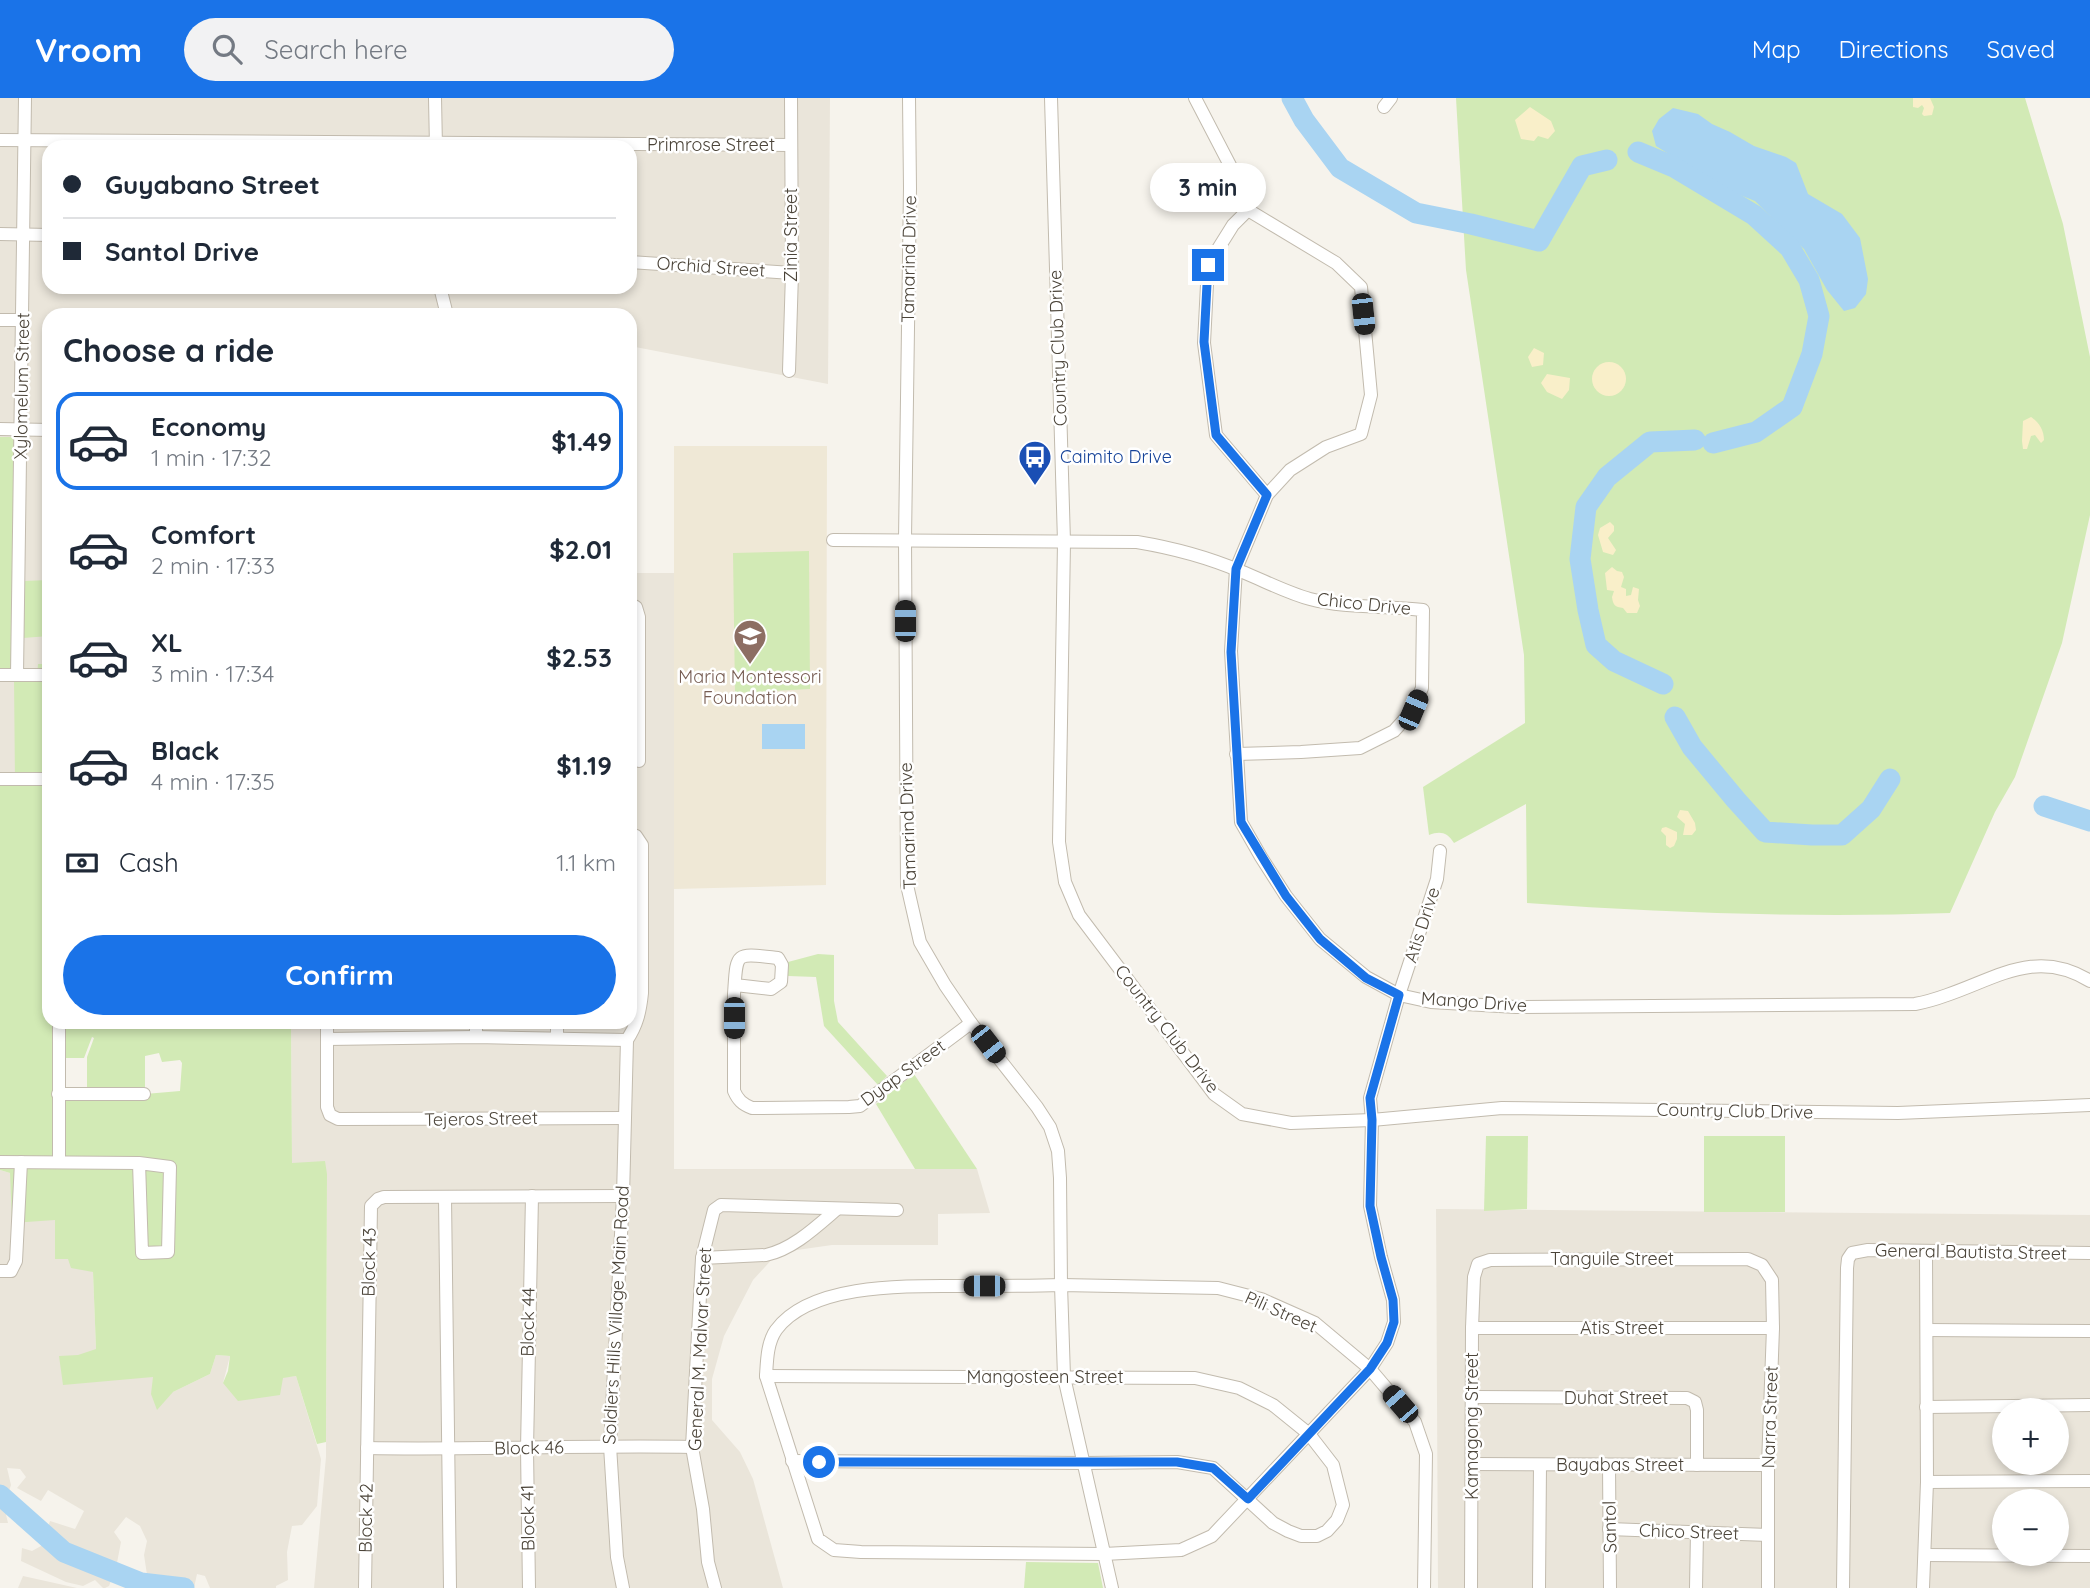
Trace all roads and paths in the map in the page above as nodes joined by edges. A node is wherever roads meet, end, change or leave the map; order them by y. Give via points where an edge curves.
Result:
1 (25, 98) edge
2 (435, 98) edge
3 (791, 98) edge
4 (909, 98) edge
5 (1051, 98) edge
6 (1195, 98) edge
7 (0, 140) edge
8 (26, 140) junction
9 (42, 140) edge
10 (436, 140) edge
11 (637, 145) edge
12 (791, 145) junction
13 (1248, 210) junction
14 (0, 234) edge
15 (24, 234) junction
16 (42, 235) edge
17 (637, 262) edge
18 (792, 273) junction
19 (0, 320) edge
20 (23, 320) junction
21 (789, 371) dead end
22 (0, 429) edge
23 (21, 429) junction
24 (42, 430) edge
25 (1267, 495) junction
26 (905, 539) junction
27 (833, 540) dead end
28 (1064, 542) junction
29 (1236, 569) junction
30 (637, 613) edge
31 (0, 674) edge
32 (17, 675) junction
33 (42, 675) edge
34 (1236, 754) junction
35 (639, 761) dead end
36 (0, 779) edge
37 (42, 779) edge
38 (637, 838) edge
39 (1440, 851) dead end
40 (2090, 981) edge
41 (735, 985) dead end
42 (1399, 995) junction
43 (637, 1022) edge
44 (971, 1023) junction
45 (59, 1029) edge
46 (327, 1029) edge
47 (405, 1029) edge
48 (476, 1029) edge
49 (557, 1029) edge
50 (635, 1029) edge
51 (405, 1037) junction
52 (476, 1037) junction
53 (557, 1038) junction
54 (327, 1039) junction
55 (627, 1040) junction
56 (58, 1094) junction
57 (144, 1094) dead end
58 (2090, 1105) edge
59 (624, 1118) junction
60 (1372, 1120) junction
61 (0, 1162) edge
62 (21, 1162) junction
63 (59, 1162) junction
64 (139, 1163) junction
65 (532, 1196) junction
66 (622, 1196) junction
67 (445, 1198) junction
68 (837, 1209) junction
69 (897, 1210) dead end
70 (1926, 1252) junction
71 (2090, 1253) edge
72 (702, 1258) junction
73 (1748, 1259) joint
74 (1478, 1264) joint
75 (0, 1271) edge
76 (1061, 1286) junction
77 (1472, 1328) junction
78 (1773, 1328) junction
79 (1927, 1330) junction
80 (2090, 1331) edge
81 (1370, 1369) junction
82 (766, 1376) junction
83 (1064, 1377) junction
84 (1473, 1397) junction
85 (2090, 1405) edge
86 (1926, 1407) junction
87 (1309, 1434) junction
88 (610, 1446) junction
89 (692, 1447) junction
90 (367, 1448) junction
91 (527, 1448) junction
92 (448, 1449) junction
93 (793, 1461) junction
94 (1085, 1463) junction
95 (1472, 1464) junction
96 (1540, 1465) junction
97 (1609, 1465) junction
98 (1697, 1465) junction
99 (1768, 1465) junction
100 (2090, 1481) edge
101 (1927, 1482) junction
102 (1248, 1499) junction
103 (1609, 1530) junction
104 (1697, 1532) junction
105 (1768, 1535) junction
106 (1104, 1554) junction
107 (1924, 1555) junction
108 (2090, 1556) edge
109 (365, 1588) edge
110 (450, 1588) edge
111 (529, 1588) edge
112 (623, 1588) edge
113 (716, 1588) edge
114 (1112, 1588) edge
115 (1424, 1588) edge
116 (1471, 1588) edge
117 (1539, 1588) edge
118 (1610, 1588) edge
119 (1696, 1588) edge
120 (1768, 1588) edge
121 (1843, 1588) edge
122 (1923, 1588) edge

1 - 8 street, Xylomelum Street
2 - 10 street
3 - 12 street, Zinia Street
4 - 26 street, Tamarind Drive
5 - 28 street, Country Club Drive
6 - 13 street
7 - 8 street, Primrose Street
8 - 9 street, Primrose Street
8 - 15 street, Xylomelum Street
11 - 12 street, Primrose Street
12 - 18 street, Zinia Street
13 - 25 street via 1208,265 1204,342 1216,435
13 - 25 street, Mango Drive via 1336,263 1360,287 1371,395 1360,434 1326,447 1290,470
14 - 15 street
15 - 16 street
15 - 20 street, Xylomelum Street
17 - 18 street, Orchid Street
18 - 21 street, Zinia Street
19 - 20 street
20 - 23 street, Xylomelum Street
22 - 23 street
23 - 24 street
23 - 32 street, Xylomelum Street
25 - 29 street, Mango Drive
26 - 27 street
26 - 28 street
26 - 44 street, Tamarind Drive via 907,885 920,942
28 - 29 street, Chico Drive via 1137,542 1177,549
28 - 60 street, Country Club Drive via 1059,842 1065,882 1079,915 1214,1094 1242,1114 1291,1123
29 - 34 street, Mango Drive via 1231,652
29 - 34 street, Chico Drive via 1309,599 1423,610 1424,637 1422,688 1413,710 1394,731 1360,748
30 - 35 street
31 - 32 street
32 - 33 street
34 - 42 street, Mango Drive via 1241,822 1286,896 1320,939 1366,978
36 - 37 street
38 - 43 street via 642,845 642,993
39 - 42 street, Atis Drive via 1437,879
40 - 42 street, Mango Drive via 2057,967 2020,967 1915,1004 1516,1007 1431,1002
41 - 44 street, Dyap Street via 734,1091 752,1108 860,1105
42 - 60 street, Atis Drive via 1370,1098
44 - 76 street, Tamarind Drive via 1050,1127 1060,1178
45 - 56 street
46 - 54 street
47 - 51 street
48 - 52 street
49 - 53 street
50 - 55 street
51 - 52 street
51 - 54 street
52 - 53 street
53 - 55 street
54 - 59 street, Tejeros Street via 327,1107 338,1119
55 - 59 street, Soldiers Hills Village Main Road
56 - 57 street
56 - 63 street
58 - 60 street, Country Club Drive via 1898,1113 1502,1108
59 - 66 street, Soldiers Hills Village Main Road
60 - 81 street, Atis Drive via 1370,1206 1394,1322
61 - 62 street
62 - 63 street
62 - 75 street via 16,1261 11,1271
63 - 64 street
64 - 64 street via 142,1253 169,1252 170,1167
65 - 66 street, Block 43
65 - 67 street, Block 43
65 - 91 street, Block 44
66 - 88 street, Soldiers Hills Village Main Road
67 - 90 street, Block 43 via 384,1197 371,1206
67 - 92 street
68 - 69 street, General M. Malvar Street
68 - 72 street via 776,1253
68 - 72 street, General M. Malvar Street via 722,1205 711,1216
70 - 71 street, General Bautista Street
70 - 79 street
70 - 121 street, General Bautista Street via 1859,1250 1848,1259
72 - 89 street, General M. Malvar Street
73 - 74 street, Tanguile Street via 1490,1260
73 - 78 street, Narra Street via 1762,1265 1772,1280
74 - 77 street, Kamagong Street
76 - 81 street, Pili Street via 1218,1288 1261,1299 1315,1323
76 - 82 street, Pili Street via 907,1286 857,1290 824,1299 786,1318 774,1332
76 - 83 street, Tamarind Drive
77 - 78 street, Atis Street
77 - 84 street, Kamagong Street
78 - 99 street, Narra Street
79 - 80 street
79 - 86 street
81 - 87 street, Pili Street
81 - 115 street via 1415,1422 1426,1454
82 - 83 street, Mangosteen Street
82 - 93 street, Pili Street
83 - 87 street, Mangosteen Street via 1195,1378 1239,1388 1273,1405
83 - 94 street, Tamarind Drive
84 - 95 street, Kamagong Street
84 - 98 street, Duhat Street via 1687,1398 1695,1402 1697,1410
85 - 86 street
86 - 101 street
87 - 102 street, Pili Street
87 - 102 street, Mangosteen Street via 1333,1465 1343,1505 1327,1531 1301,1536 1288,1531
88 - 89 street, Block 46
88 - 91 street, Block 46
88 - 112 street, Soldiers Hills Village Main Road
89 - 113 street, General M. Malvar Street via 708,1562
90 - 92 street, Block 46
90 - 109 street, Block 42
91 - 92 street, Block 46
91 - 111 street, Block 41
92 - 110 street
93 - 94 street
93 - 106 street, Pili Street via 818,1539 834,1550
94 - 102 street via 1177,1462 1213,1468
94 - 106 street, Tamarind Drive
95 - 96 street, Bayabas Street
95 - 116 street, Kamagong Street
96 - 97 street, Bayabas Street
96 - 117 street
97 - 98 street, Bayabas Street
97 - 103 street, Santol
98 - 99 street, Bayabas Street
99 - 105 street, Narra Street
100 - 101 street
101 - 107 street
102 - 106 street, Pili Street via 1212,1536 1181,1550
103 - 104 street, Chico Street
103 - 118 street, Santol
104 - 105 street, Chico Street
104 - 119 street
105 - 120 street, Narra Street
106 - 114 street, Tamarind Drive
107 - 108 street
107 - 122 street

